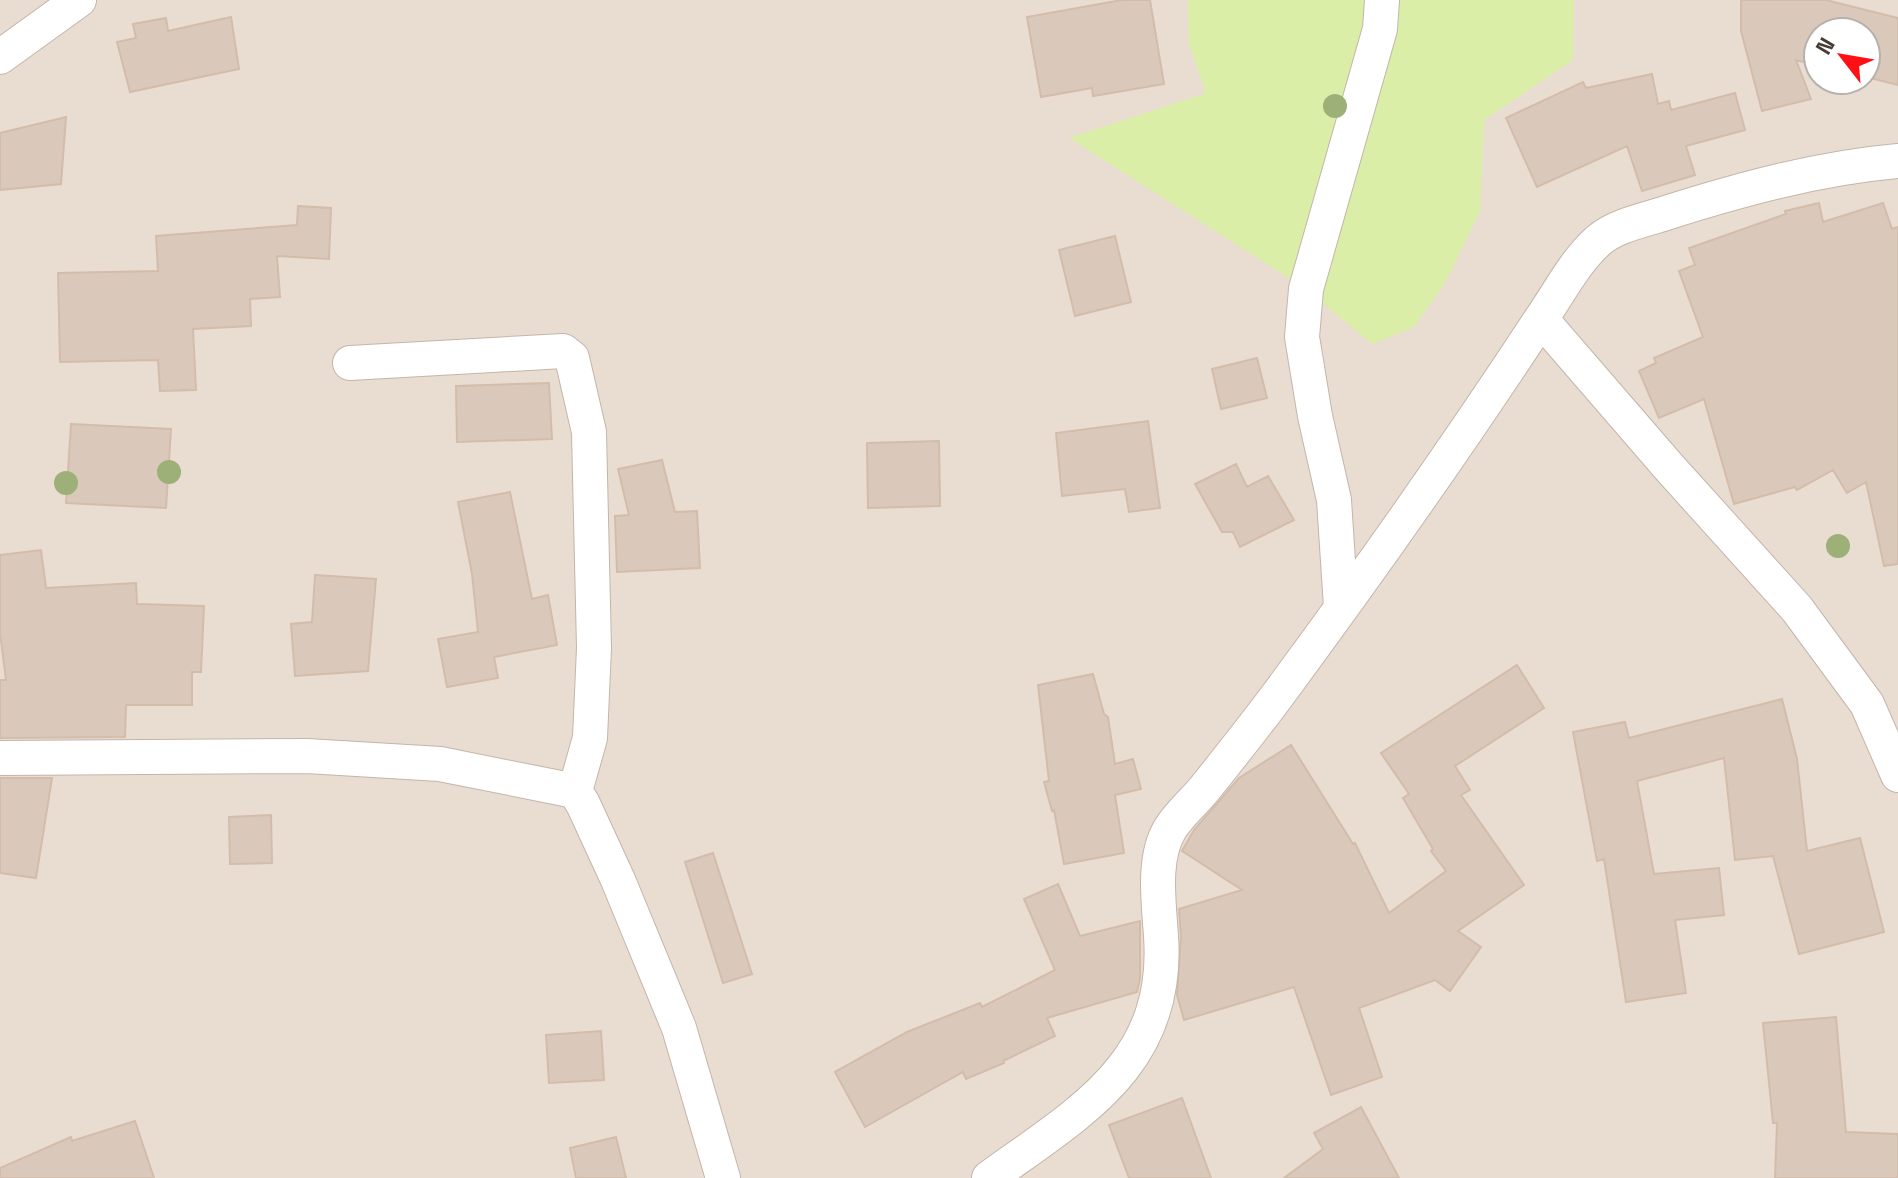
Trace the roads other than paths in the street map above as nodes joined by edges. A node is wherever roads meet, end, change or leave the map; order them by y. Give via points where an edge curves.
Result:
1 (79, 0) edge
2 (1382, 0) edge
3 (0, 57) edge
4 (1898, 161) edge
5 (1541, 319) junction
6 (350, 363) dead end
7 (1341, 607) junction
8 (0, 758) edge
9 (1898, 775) edge
10 (575, 791) junction
11 (723, 1178) edge
12 (989, 1178) edge

1 - 3 street
2 - 7 street via 1380,29 1306,289 1302,337 1334,500
4 - 5 street via 1723,195 1624,226 1600,239
5 - 7 street
5 - 9 street via 1797,609 1867,704
6 - 10 street via 563,351 572,358 589,432 594,632 590,738
7 - 12 street via 1244,741 1169,829 1159,882 1159,996 1137,1051 1091,1102
8 - 10 street via 322,757 440,764
10 - 11 street via 679,1028

